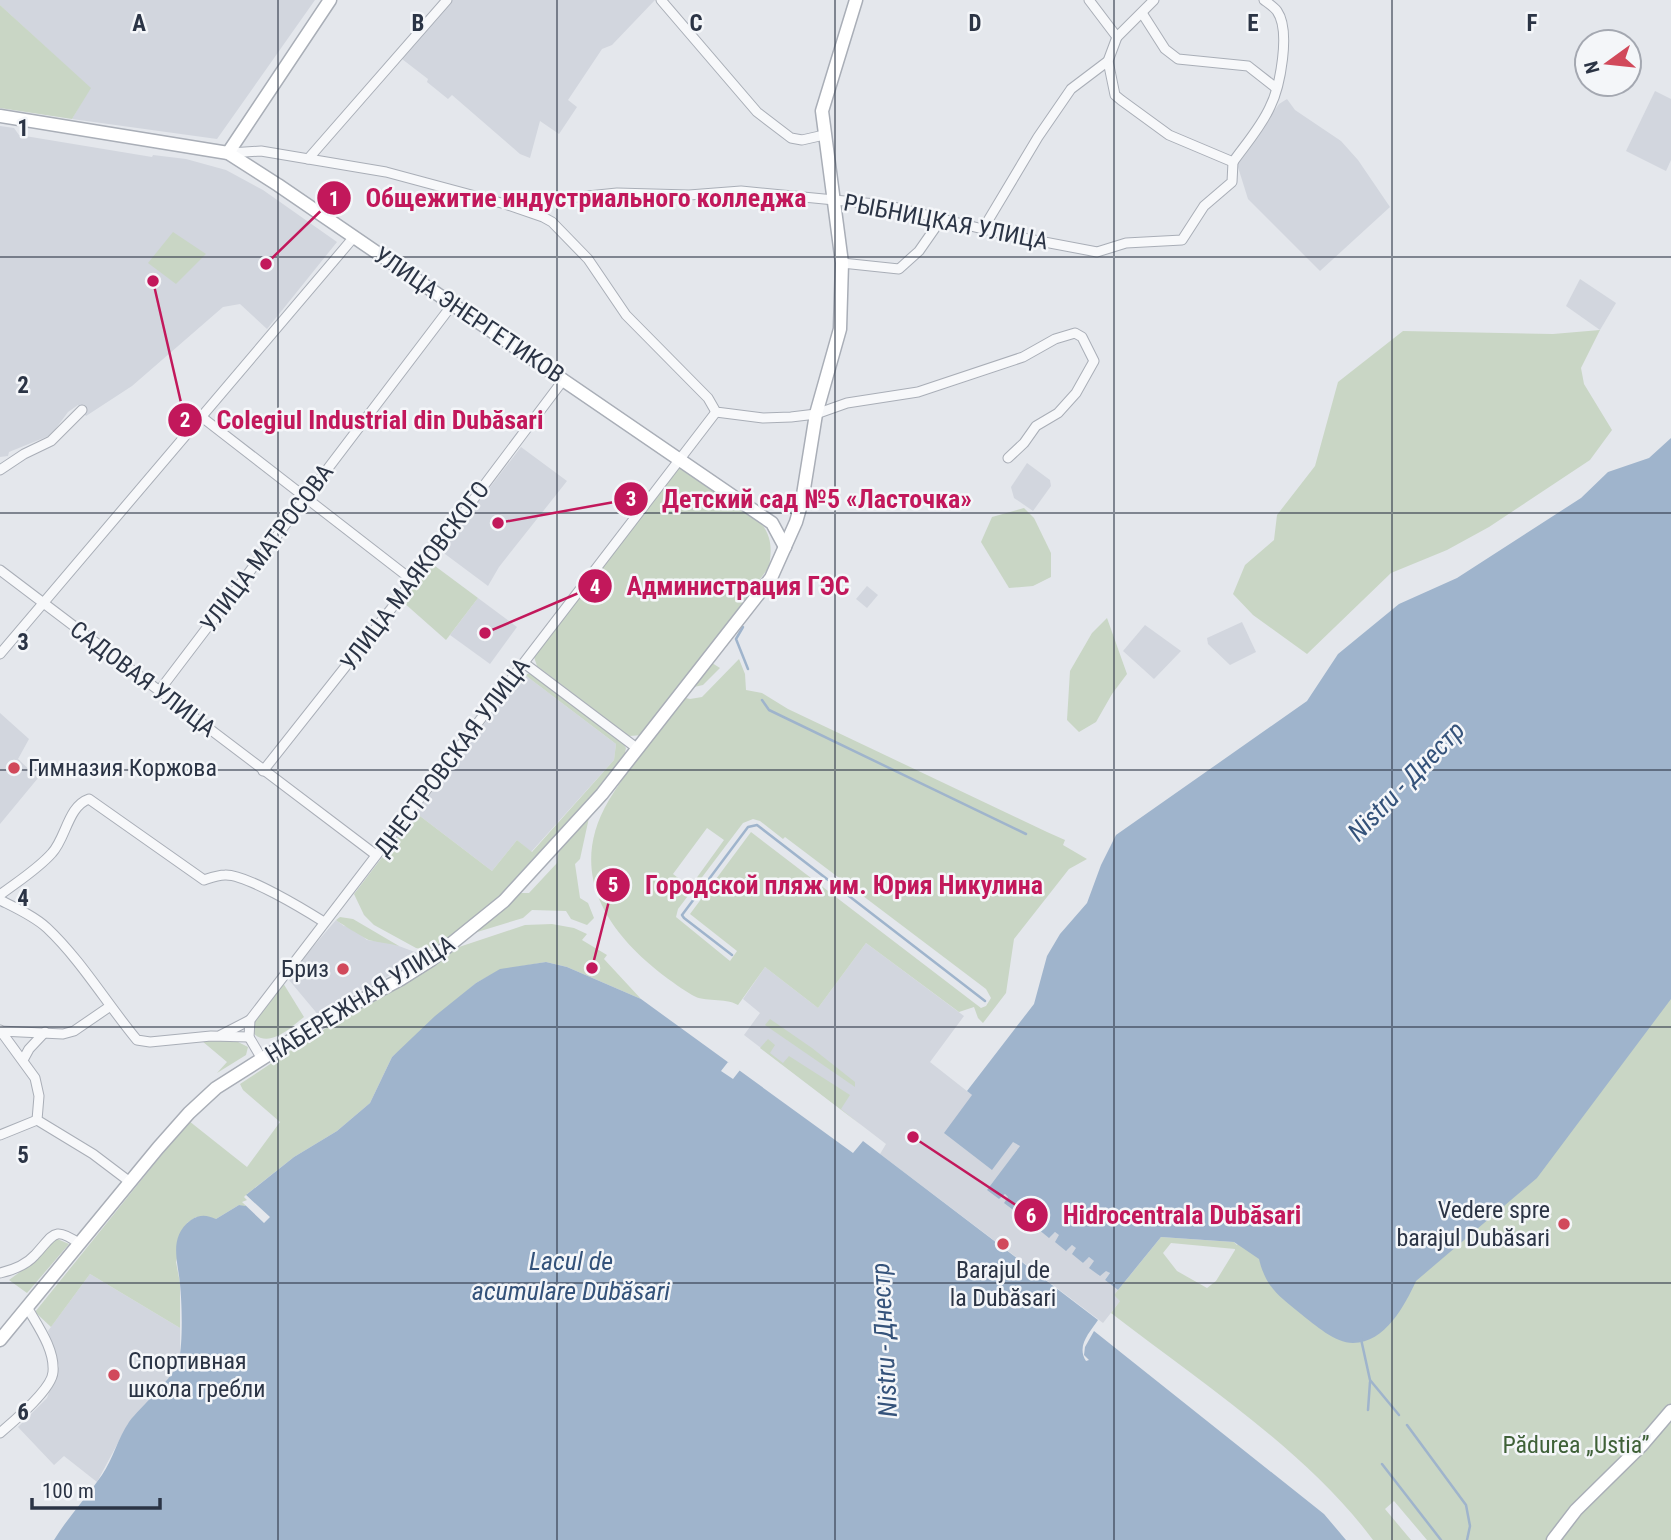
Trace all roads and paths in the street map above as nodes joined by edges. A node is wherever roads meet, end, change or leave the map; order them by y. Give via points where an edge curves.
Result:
1 (330, 0) edge
2 (447, 0) edge
3 (661, 0) edge
4 (856, 0) edge
5 (1089, 0) edge
6 (1154, 0) edge
7 (1264, 0) edge
8 (1142, 13) junction
9 (1117, 37) junction
10 (1108, 61) junction
11 (1276, 88) junction
12 (0, 116) edge
13 (824, 135) junction
14 (228, 153) junction
15 (308, 159) junction
16 (1233, 162) junction
17 (836, 200) junction
18 (505, 204) junction
19 (942, 218) junction
20 (983, 229) junction
21 (354, 237) junction
22 (842, 263) junction
23 (452, 305) junction
24 (564, 379) junction
25 (82, 410) dead end
26 (716, 412) junction
27 (816, 414) junction
28 (203, 418) junction
29 (1008, 458) dead end
30 (680, 459) junction
31 (0, 470) edge
32 (306, 496) junction
33 (785, 547) junction
34 (0, 570) edge
35 (412, 580) junction
36 (44, 604) junction
37 (0, 654) edge
38 (524, 663) junction
39 (159, 691) junction
40 (638, 749) junction
41 (263, 771) junction
42 (376, 855) junction
43 (0, 898) edge
44 (324, 922) junction
45 (109, 1007) junction
46 (250, 1020) junction
47 (0, 1031) edge
48 (45, 1032) junction
49 (218, 1037) junction
50 (249, 1037) junction
51 (262, 1059) junction
52 (23, 1060) junction
53 (37, 1120) junction
54 (0, 1135) edge
55 (130, 1182) junction
56 (80, 1244) junction
57 (0, 1273) edge
58 (27, 1307) junction
59 (0, 1340) edge
60 (1671, 1411) edge
61 (0, 1433) edge
62 (1553, 1540) edge

1 - 14 street
2 - 15 street
3 - 13 street via 757,112 791,138
4 - 13 street, НАБЕРЕЖНАЯ УЛИЦА via 825,96
5 - 9 street
6 - 8 street
7 - 11 street via 1277,12 1284,29
8 - 9 street
8 - 11 street via 1165,49 1178,59 1248,66
9 - 10 street
10 - 16 street via 1115,94 1121,100 1169,135
10 - 20 street via 1071,89
11 - 16 street via 1269,109
12 - 14 street, УЛИЦА ЭНЕРГЕТИКОВ
13 - 17 street, НАБЕРЕЖНАЯ УЛИЦА
14 - 15 street via 261,151
14 - 21 street, УЛИЦА ЭНЕРГЕТИКОВ
15 - 18 street via 386,172
16 - 20 street, РЫБНИЦКАЯ УЛИЦА via 1232,182 1204,206 1177,242 1126,243 1097,252
17 - 18 street, РЫБНИЦКАЯ УЛИЦА via 741,191 617,193
17 - 19 street, РЫБНИЦКАЯ УЛИЦА
17 - 22 street, НАБЕРЕЖНАЯ УЛИЦА
18 - 26 street via 543,217 564,234 588,259 626,315 708,398
19 - 20 street, РЫБНИЦКАЯ УЛИЦА
19 - 22 street via 899,270
21 - 23 street, УЛИЦА ЭНЕРГЕТИКОВ
21 - 28 street
22 - 27 street, НАБЕРЕЖНАЯ УЛИЦА via 840,328
23 - 24 street, УЛИЦА ЭНЕРГЕТИКОВ
23 - 32 street, УЛИЦА МАТРОСОВА
24 - 30 street, УЛИЦА ЭНЕРГЕТИКОВ
24 - 35 street, УЛИЦА МАЯКОВСКОГО
25 - 31 street via 51,441
26 - 27 street via 763,418
26 - 30 street, ДНЕСТРОВСКАЯ УЛИЦА
27 - 29 street via 847,403 918,392 1023,357 1070,333 1082,337 1094,360 1076,393 1058,413 1036,426
27 - 33 street, НАБЕРЕЖНАЯ УЛИЦА via 802,501
28 - 32 street
28 - 36 street
30 - 33 street, УЛИЦА ЭНЕРГЕТИКОВ via 772,523
30 - 38 street, ДНЕСТРОВСКАЯ УЛИЦА
32 - 35 street
32 - 39 street, УЛИЦА МАТРОСОВА
33 - 40 street, НАБЕРЕЖНАЯ УЛИЦА via 771,578
34 - 36 street, САДОВАЯ УЛИЦА
35 - 41 street, УЛИЦА МАЯКОВСКОГО
36 - 37 street
36 - 39 street, САДОВАЯ УЛИЦА
38 - 40 street
38 - 42 street, ДНЕСТРОВСКАЯ УЛИЦА
39 - 41 street, САДОВАЯ УЛИЦА
40 - 51 street, НАБЕРЕЖНАЯ УЛИЦА via 520,885 487,916 421,966
41 - 42 street, САДОВАЯ УЛИЦА
42 - 44 street, ДНЕСТРОВСКАЯ УЛИЦА
43 - 44 street via 54,852 74,812 89,799 204,880 226,875 239,878
43 - 45 street via 46,927
44 - 46 street, ДНЕСТРОВСКАЯ УЛИЦА
45 - 48 street via 74,1031
45 - 49 street via 137,1040
46 - 49 street
46 - 50 street
47 - 48 street
47 - 52 street
48 - 52 street
49 - 50 street
50 - 51 street
51 - 55 street, НАБЕРЕЖНАЯ УЛИЦА via 201,1100
52 - 53 street via 35,1078
53 - 54 street
53 - 55 street
55 - 56 street, НАБЕРЕЖНАЯ УЛИЦА
56 - 57 street via 54,1233 18,1268
56 - 58 street, НАБЕРЕЖНАЯ УЛИЦА
58 - 59 street, НАБЕРЕЖНАЯ УЛИЦА
58 - 61 street via 50,1353 53,1371 50,1383
60 - 62 street

